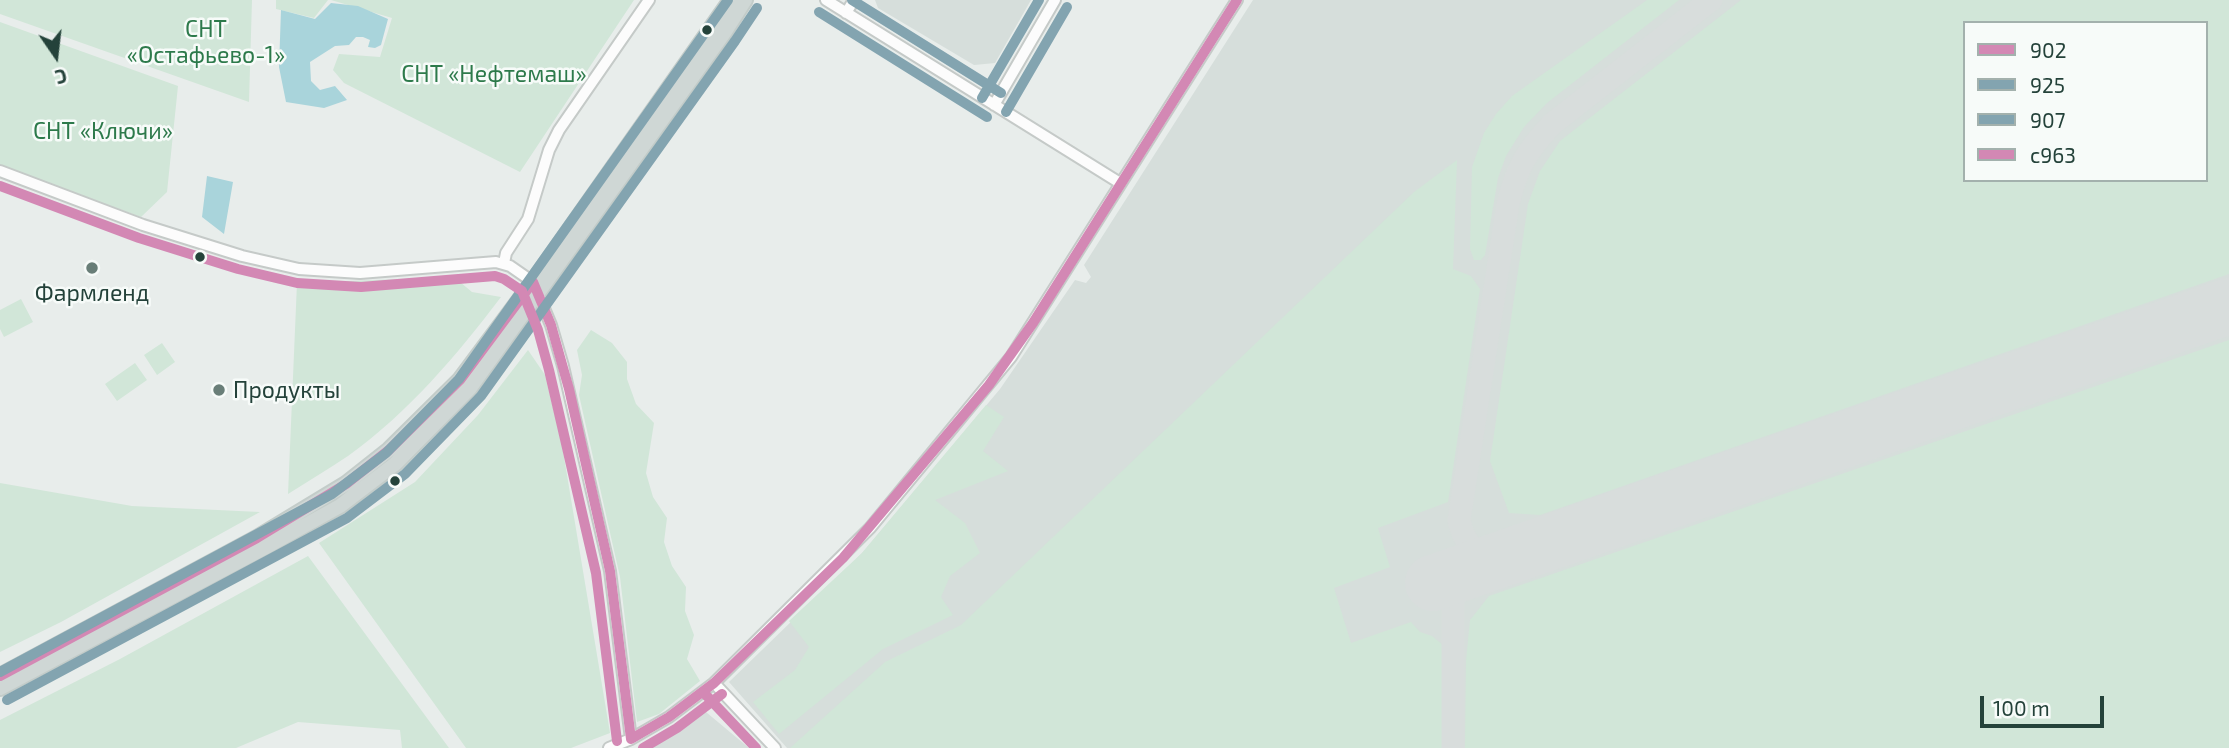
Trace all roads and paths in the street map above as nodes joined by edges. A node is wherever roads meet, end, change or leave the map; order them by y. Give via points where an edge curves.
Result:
1 (649, 0) edge
2 (731, 0) edge
3 (745, 0) edge
4 (827, 0) edge
5 (854, 0) edge
6 (1055, 0) edge
7 (1237, 0) edge
8 (846, 13) junction
9 (994, 105) junction
10 (0, 172) edge
11 (1120, 183) junction
12 (504, 264) junction
13 (536, 288) junction
14 (522, 317) junction
15 (551, 325) junction
16 (0, 676) edge
17 (714, 683) junction
18 (0, 688) edge
19 (631, 739) junction
20 (609, 748) edge
21 (775, 748) edge

1 - 12 street via 559,130 528,219
2 - 13 main road
3 - 13 main road
4 - 8 street
5 - 8 street
6 - 9 street
7 - 11 street
8 - 9 street
9 - 11 street
10 - 12 street via 146,226 299,269 360,273
11 - 17 street via 989,385 870,528
12 - 13 street
13 - 14 main road
13 - 15 street
13 - 16 main road via 460,380 346,484 257,538
14 - 15 street via 541,317
14 - 18 main road via 470,388 395,464 359,493
15 - 19 street via 610,571
17 - 19 street
17 - 21 street
19 - 20 street

